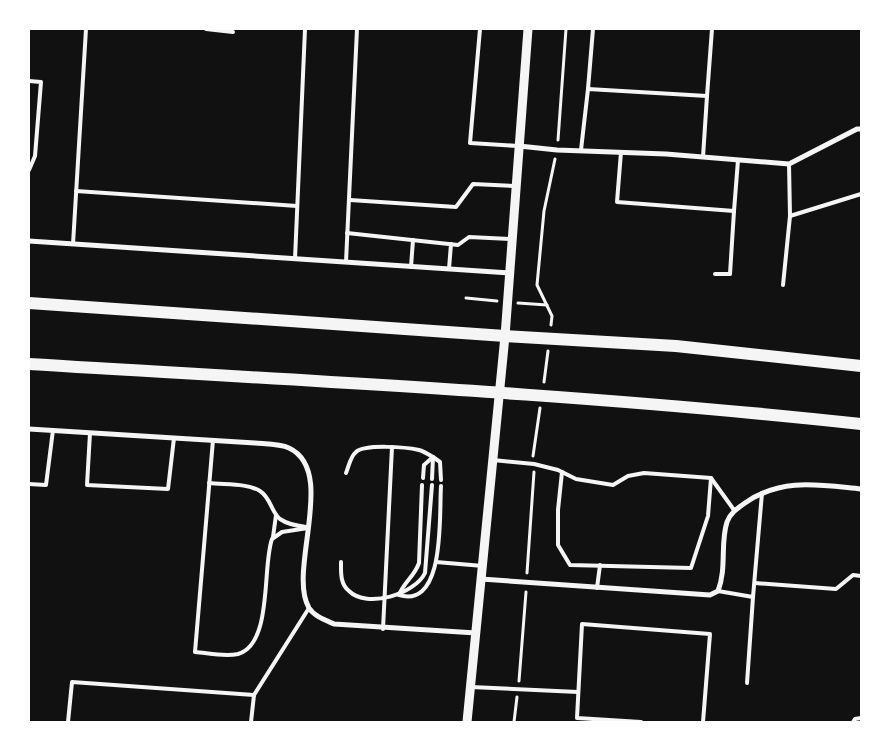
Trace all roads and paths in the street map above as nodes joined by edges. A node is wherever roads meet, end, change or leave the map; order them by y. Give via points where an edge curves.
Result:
1 (86, 29) edge
2 (206, 29) edge
3 (305, 29) edge
4 (357, 29) edge
5 (480, 29) edge
6 (528, 29) edge
7 (566, 29) edge
8 (593, 29) edge
9 (712, 29) edge
10 (233, 32) dead end
11 (29, 81) edge
12 (588, 89) junction
13 (707, 96) junction
14 (861, 129) edge
15 (518, 146) junction
16 (557, 150) junction
17 (581, 150) junction
18 (621, 152) junction
19 (704, 157) junction
20 (738, 160) junction
21 (789, 164) junction
22 (29, 170) edge
23 (516, 186) junction
24 (76, 191) junction
25 (861, 194) edge
26 (350, 200) junction
27 (297, 206) junction
28 (734, 211) junction
29 (790, 216) junction
30 (346, 233) junction
31 (512, 239) junction
32 (413, 240) junction
33 (29, 241) edge
34 (73, 244) junction
35 (451, 244) junction
36 (295, 259) junction
37 (346, 262) junction
38 (411, 267) junction
39 (448, 269) junction
40 (510, 273) junction
41 (715, 274) dead end
42 (783, 285) dead end
43 (29, 302) edge
44 (505, 336) junction
45 (550, 338) junction
46 (29, 364) edge
47 (861, 366) edge
48 (500, 392) junction
49 (543, 395) junction
50 (861, 424) edge
51 (29, 429) edge
52 (53, 430) junction
53 (90, 433) junction
54 (174, 438) junction
55 (213, 440) junction
56 (392, 448) junction
57 (433, 457) junction
58 (493, 460) junction
59 (534, 464) junction
60 (562, 472) junction
61 (346, 473) dead end
62 (423, 478) dead end
63 (710, 478) junction
64 (432, 479) dead end
65 (441, 480) dead end
66 (210, 483) junction
67 (29, 484) edge
68 (422, 485) dead end
69 (432, 485) dead end
70 (441, 486) dead end
71 (861, 490) edge
72 (762, 493) junction
73 (734, 510) junction
74 (276, 514) junction
75 (308, 528) junction
76 (273, 538) junction
77 (340, 562) dead end
78 (436, 562) junction
79 (600, 565) junction
80 (482, 566) junction
81 (861, 576) edge
82 (481, 579) junction
83 (755, 582) junction
84 (526, 583) junction
85 (597, 588) junction
86 (718, 591) junction
87 (399, 595) junction
88 (385, 597) junction
89 (753, 597) junction
90 (309, 608) junction
91 (384, 629) junction
92 (476, 633) junction
93 (746, 683) dead end
94 (471, 687) junction
95 (518, 690) junction
96 (578, 692) junction
97 (254, 695) junction
98 (861, 718) edge
99 (68, 722) edge
100 (251, 722) edge
101 (468, 722) edge
102 (514, 722) edge
103 (641, 722) edge
104 (703, 722) edge
105 (853, 722) edge

1 - 24 lane
2 - 10 lane
3 - 27 lane
4 - 26 lane via 348,166
5 - 15 lane via 470,144
6 - 15 street
7 - 16 path
8 - 12 lane
9 - 13 lane
11 - 22 lane via 41,82 35,156
12 - 13 lane
12 - 17 lane
13 - 19 lane
14 - 21 street
15 - 16 street
15 - 23 street
16 - 17 street
16 - 45 path via 544,211 537,285 552,316
17 - 18 street
18 - 19 street
18 - 28 lane via 617,202
19 - 20 street
20 - 21 street
20 - 28 lane
21 - 29 lane
23 - 26 lane via 473,184 456,207
23 - 31 street
24 - 27 lane
24 - 34 lane
25 - 29 lane
26 - 30 lane
27 - 36 lane
28 - 41 lane via 730,274
29 - 42 lane
30 - 32 lane
30 - 37 lane
31 - 35 lane via 469,238 458,245
31 - 40 street
32 - 35 lane
32 - 38 lane
33 - 34 street
34 - 36 street
35 - 39 lane
36 - 37 street
37 - 38 street
38 - 39 street
39 - 40 street
40 - 44 street
43 - 44 highway
44 - 45 highway
44 - 48 street
45 - 47 highway via 676,346
45 - 49 path
46 - 48 highway
48 - 49 highway
48 - 58 street
49 - 50 highway
49 - 59 path via 532,451
51 - 52 street
52 - 53 street
52 - 67 lane via 46,486
53 - 54 street
53 - 54 lane via 87,485 168,489
54 - 55 street
55 - 66 lane
55 - 75 street via 289,448 299,456 309,471
56 - 57 lane via 420,450
56 - 61 lane via 357,451
56 - 88 lane
57 - 62 lane via 424,465
57 - 64 lane
57 - 65 lane via 440,462
58 - 59 lane
58 - 80 street
59 - 60 lane
59 - 84 path
60 - 63 lane via 576,479 613,485 628,476 644,473
60 - 79 lane via 558,544 570,565
63 - 73 lane
63 - 79 lane via 708,516 691,568
66 - 74 lane via 259,490
66 - 76 lane via 195,652 237,654 252,643 262,620
68 - 87 lane via 419,563
69 - 87 lane via 425,573 415,587
70 - 78 lane
71 - 72 street via 785,485
72 - 73 street
72 - 83 lane
73 - 86 street via 727,523 723,578
74 - 75 lane via 282,521
74 - 76 lane
75 - 76 lane via 282,532
75 - 90 street via 304,586
77 - 88 lane via 342,583 348,591 374,599
78 - 80 lane
78 - 87 lane via 427,587 409,598
79 - 85 lane
80 - 82 street
81 - 83 lane via 853,575 836,589
82 - 84 street
82 - 92 street
83 - 89 lane
84 - 85 street
84 - 95 path
85 - 86 street via 710,595
86 - 89 lane
87 - 88 lane
88 - 91 lane
89 - 93 lane
90 - 91 street via 334,624
90 - 97 lane
91 - 92 street
92 - 94 street
94 - 95 lane
94 - 101 street
95 - 96 lane
95 - 102 path
96 - 103 lane via 577,718
96 - 104 lane via 582,624 710,634
97 - 99 lane via 72,682
97 - 100 lane
98 - 105 lane

